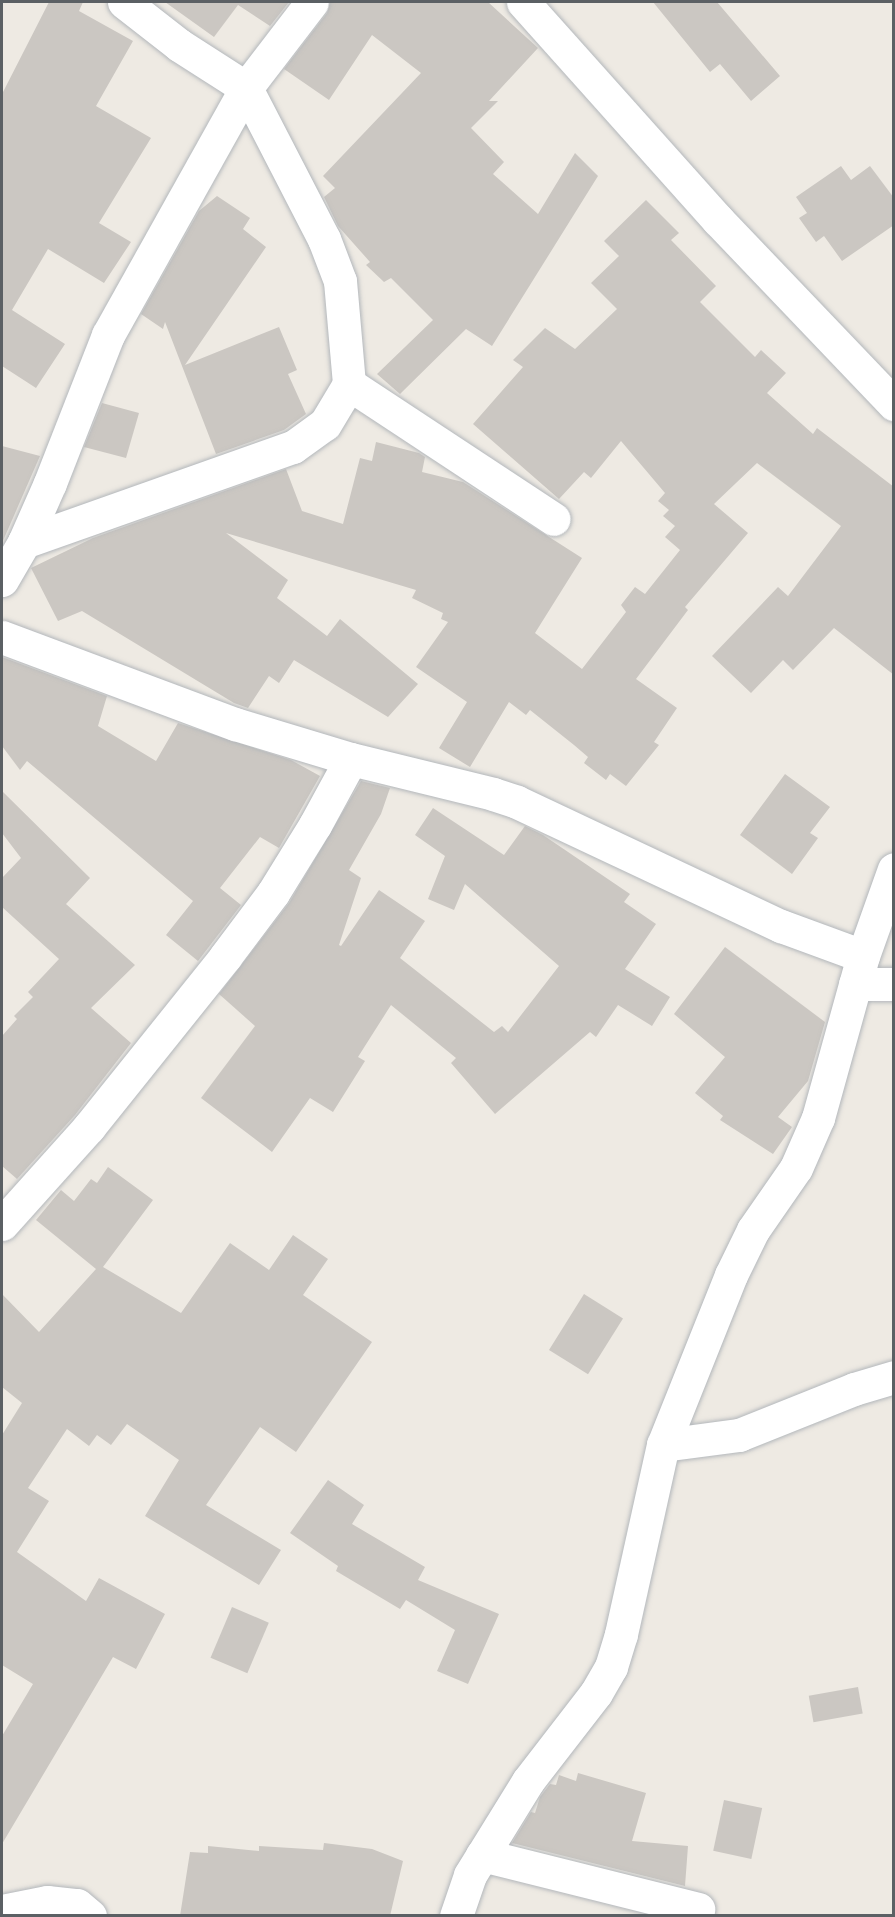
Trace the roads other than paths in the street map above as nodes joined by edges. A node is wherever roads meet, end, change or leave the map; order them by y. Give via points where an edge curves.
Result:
1 (124, 2) edge
2 (312, 2) edge
3 (523, 2) edge
4 (246, 88) junction
5 (349, 384) junction
6 (894, 404) edge
7 (554, 519) dead end
8 (24, 542) junction
9 (2, 580) edge
10 (2, 637) edge
11 (351, 759) junction
12 (894, 868) edge
13 (859, 970) junction
14 (894, 984) edge
15 (2, 1224) edge
16 (894, 1377) edge
17 (663, 1444) junction
18 (482, 1855) junction
19 (698, 1909) dead end
20 (2, 1911) edge
21 (90, 1916) edge
22 (456, 1916) edge

1 - 4 street
2 - 4 street
3 - 6 street via 718,220
4 - 5 street via 324,239 340,281
4 - 8 street via 108,335
5 - 7 street
5 - 8 street via 325,424 292,447
8 - 9 street
10 - 11 street via 236,724
11 - 13 street via 517,802 761,917
11 - 15 street via 279,883 225,957 89,1127
12 - 13 street
13 - 14 street
13 - 17 street via 818,1118 796,1167 753,1230 731,1275
16 - 17 street via 740,1435
17 - 18 street via 611,1666 596,1693 528,1781
18 - 19 street
18 - 22 street
20 - 21 street via 47,1902 77,1905

